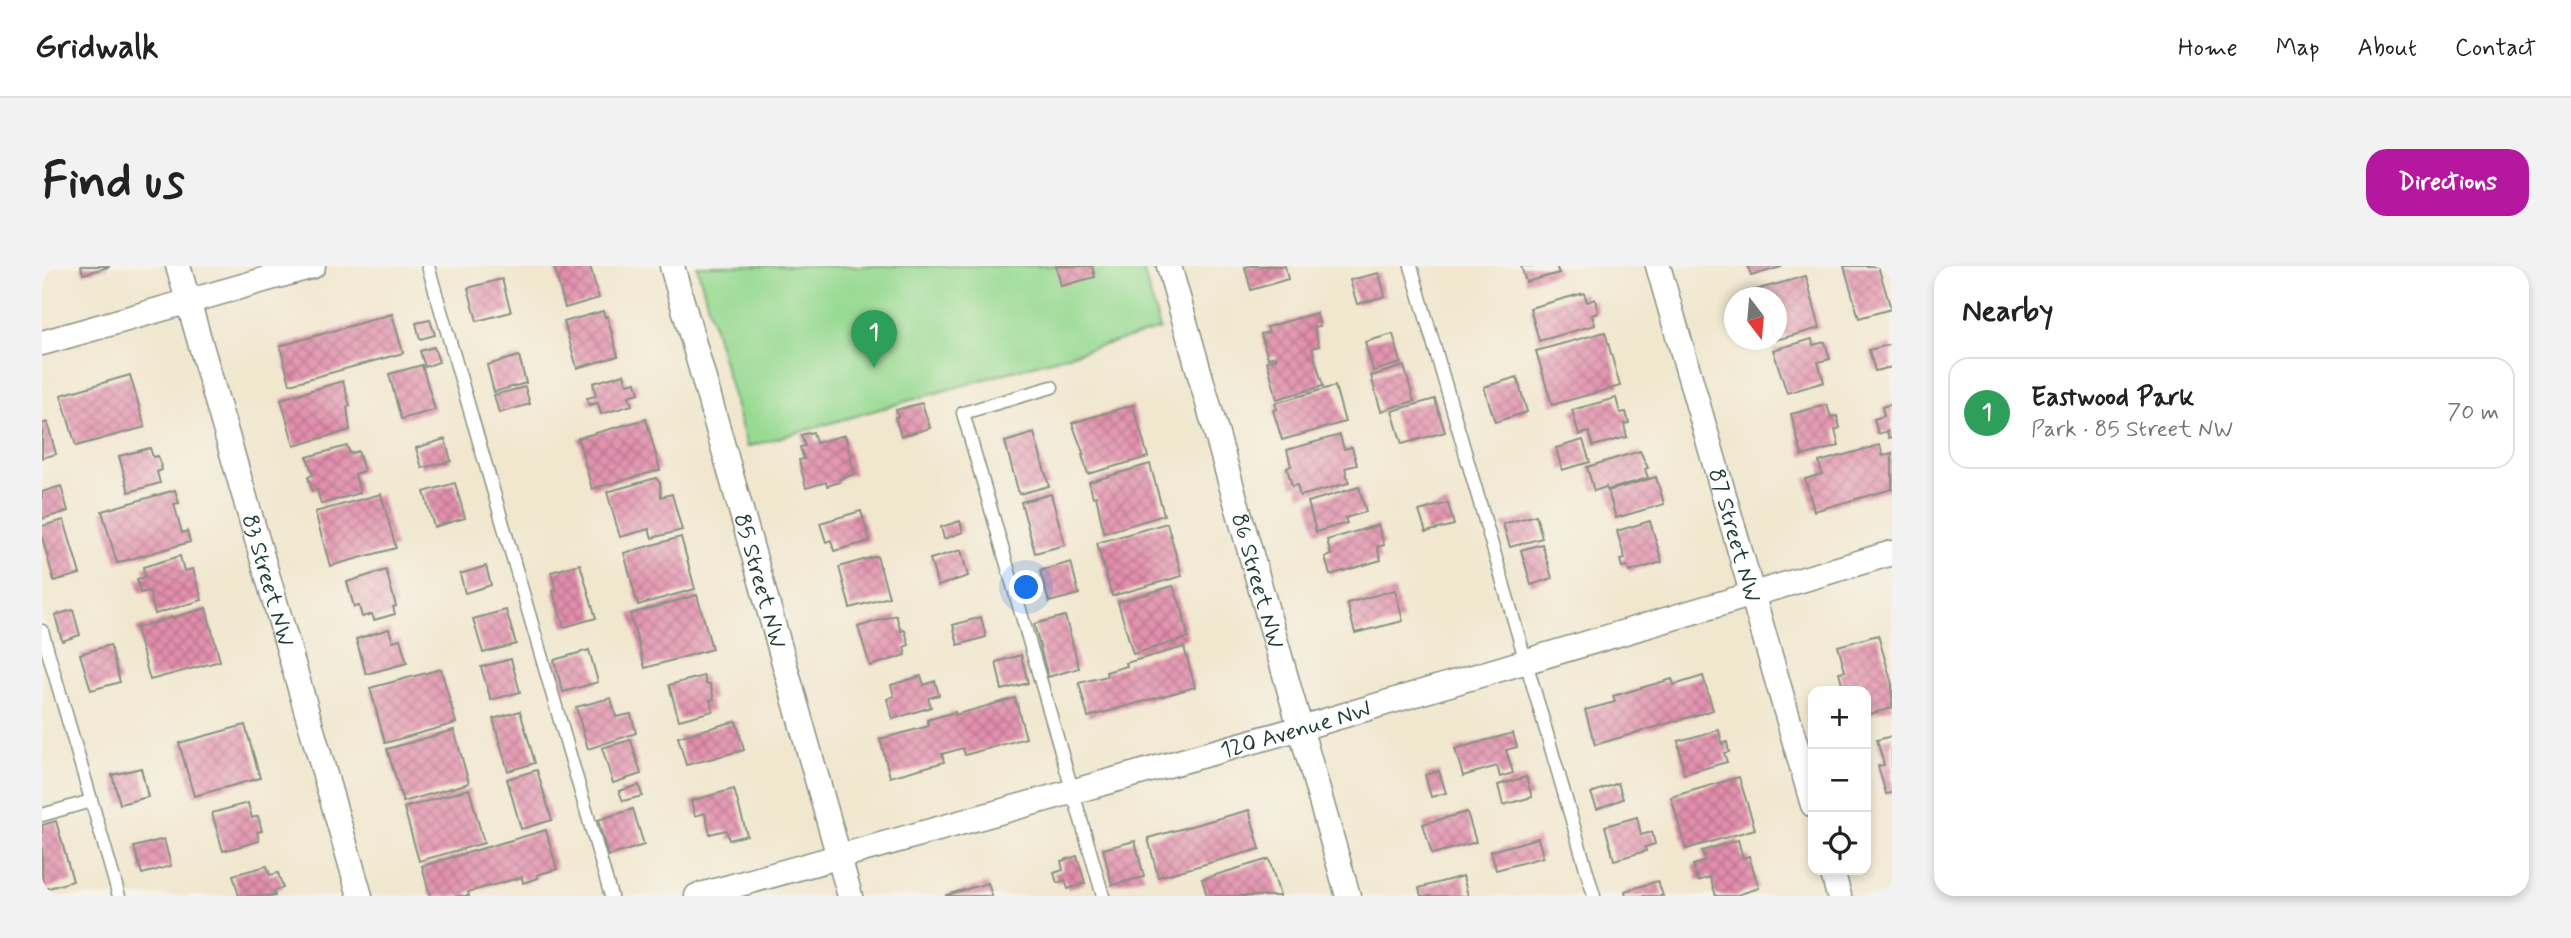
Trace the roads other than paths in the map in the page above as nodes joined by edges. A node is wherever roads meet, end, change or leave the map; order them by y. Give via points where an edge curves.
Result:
1 (178, 266) edge
2 (313, 266) edge
3 (428, 266) edge
4 (672, 266) edge
5 (1169, 266) edge
6 (1411, 266) edge
7 (1658, 266) edge
8 (188, 302) junction
9 (42, 343) edge
10 (1052, 387) dead end
11 (1892, 553) edge
12 (1753, 595) junction
13 (42, 631) edge
14 (1525, 662) junction
15 (1301, 728) junction
16 (1808, 788) edge
17 (1073, 791) junction
18 (91, 801) junction
19 (42, 815) edge
20 (838, 855) junction
21 (1833, 875) edge
22 (119, 896) edge
23 (360, 896) edge
24 (611, 896) edge
25 (697, 896) edge
26 (850, 896) edge
27 (1103, 896) edge
28 (1348, 896) edge
29 (1594, 896) edge
30 (1839, 896) edge

1 - 8 street, 83 Street NW
2 - 8 street
3 - 24 lane
4 - 20 street, 85 Street NW
5 - 15 street, 86 Street NW
6 - 14 lane
7 - 12 street, 87 Street NW
8 - 9 street
8 - 23 street, 83 Street NW
10 - 17 lane via 962,413
11 - 12 street, 120 Avenue NW
12 - 14 street, 120 Avenue NW
12 - 16 street, 87 Street NW
13 - 18 lane
14 - 15 street, 120 Avenue NW
14 - 29 lane
15 - 17 street, 120 Avenue NW
15 - 28 street, 86 Street NW
17 - 20 street, 120 Avenue NW
17 - 27 lane
18 - 19 lane
18 - 22 lane
20 - 25 street, 120 Avenue NW
20 - 26 street, 85 Street NW
21 - 30 street

